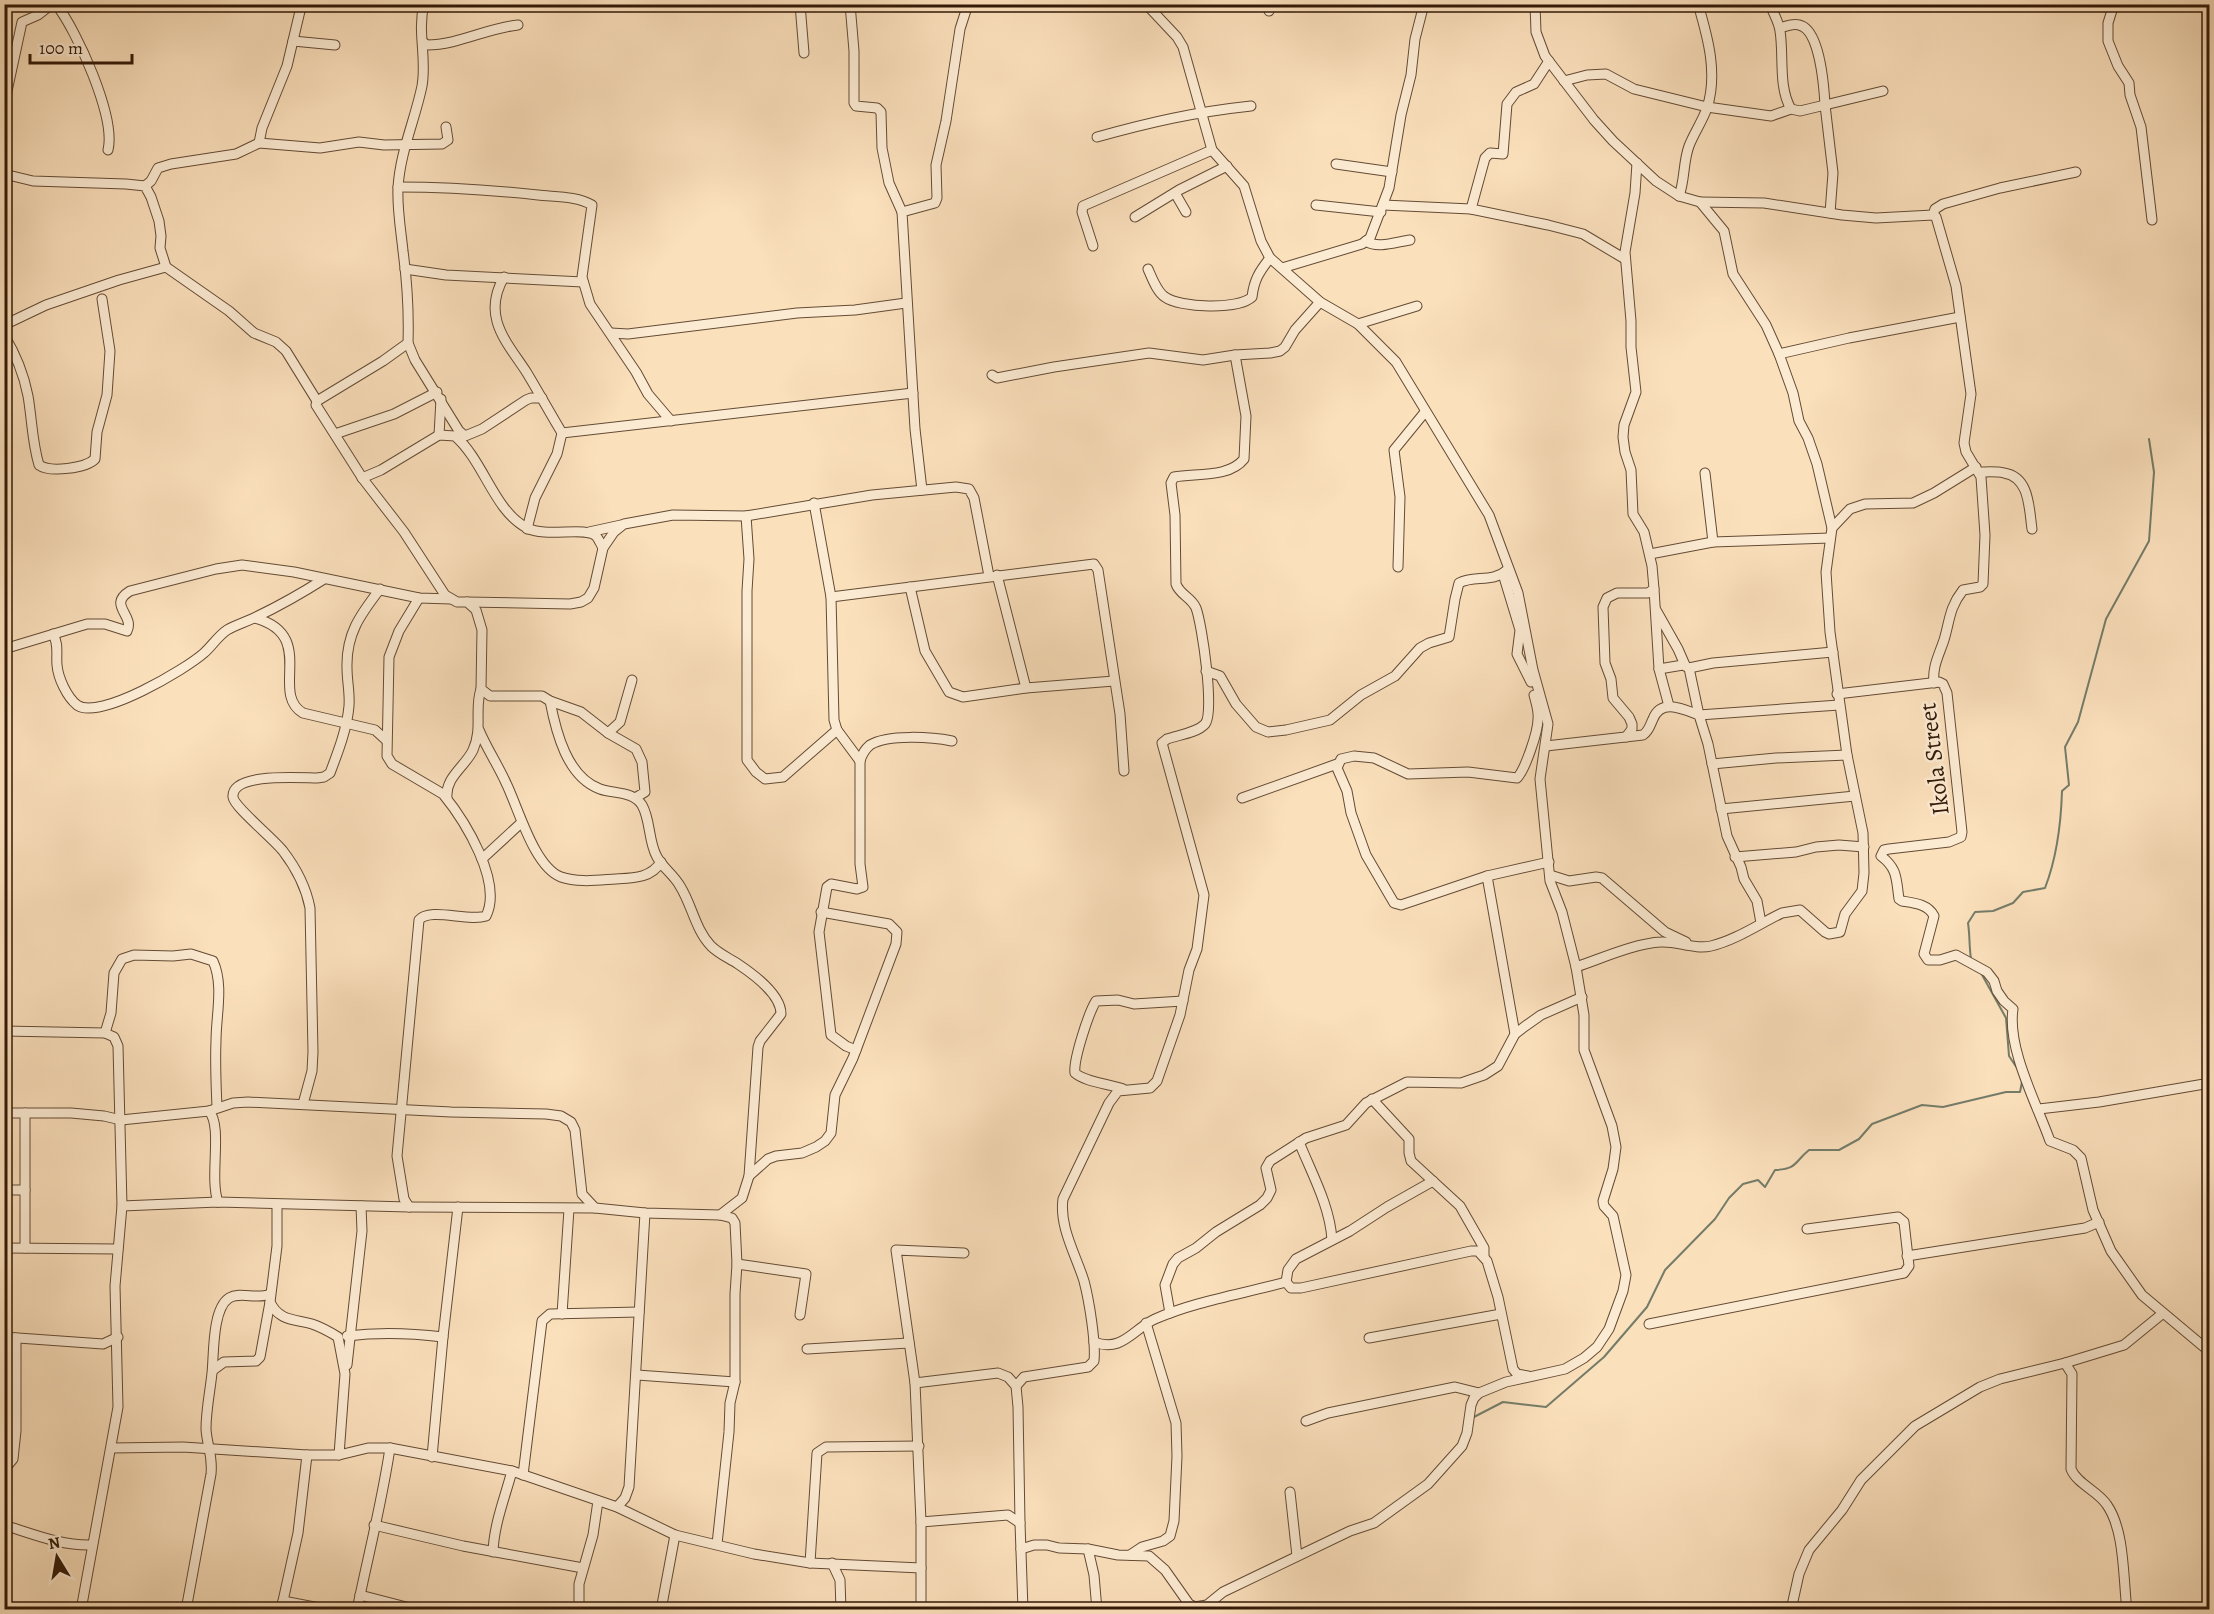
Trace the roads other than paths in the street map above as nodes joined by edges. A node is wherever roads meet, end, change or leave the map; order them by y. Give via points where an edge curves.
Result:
1 (54, 4) edge
2 (305, 4) edge
3 (353, 4) edge
4 (424, 4) edge
5 (800, 4) edge
6 (850, 4) edge
7 (968, 4) edge
8 (1146, 4) edge
9 (1424, 4) edge
10 (1535, 4) edge
11 (1698, 4) edge
12 (1770, 4) edge
13 (2114, 4) edge
14 (365, 6) dead end
15 (518, 25) dead end
16 (1780, 28) junction
17 (293, 41) junction
18 (423, 42) junction
19 (335, 45) dead end
20 (804, 53) dead end
21 (1549, 61) junction
22 (1564, 81) junction
23 (1883, 91) dead end
24 (4, 105) edge
25 (1825, 105) junction
26 (1251, 106) dead end
27 (1707, 107) junction
28 (1791, 109) junction
29 (1202, 111) junction
30 (446, 127) dead end
31 (1097, 137) dead end
32 (259, 143) junction
33 (405, 144) junction
34 (108, 150) dead end
35 (1212, 150) junction
36 (1636, 163) junction
37 (1336, 164) dead end
38 (1227, 166) junction
39 (1392, 172) junction
40 (2076, 172) dead end
41 (4, 174) edge
42 (1651, 177) junction
43 (145, 186) junction
44 (398, 187) junction
45 (1175, 193) junction
46 (1635, 194) junction
47 (1679, 196) junction
48 (1700, 202) junction
49 (1316, 206) dead end
50 (1382, 208) junction
51 (1471, 209) junction
52 (902, 212) junction
53 (1186, 212) dead end
54 (1830, 213) junction
55 (1933, 215) junction
56 (1135, 217) dead end
57 (2152, 220) dead end
58 (1410, 240) dead end
59 (1366, 241) junction
60 (1094, 246) dead end
61 (1270, 258) junction
62 (1625, 259) junction
63 (166, 267) junction
64 (1282, 268) junction
65 (405, 269) junction
66 (1148, 269) dead end
67 (504, 277) junction
68 (583, 282) junction
69 (102, 299) dead end
70 (1320, 302) junction
71 (906, 303) junction
72 (1417, 306) dead end
73 (1959, 317) junction
74 (1358, 324) junction
75 (4, 325) edge
76 (611, 333) junction
77 (4, 335) edge
78 (408, 343) junction
79 (1779, 354) junction
80 (1235, 355) junction
81 (992, 375) dead end
82 (913, 393) junction
83 (439, 396) junction
84 (542, 398) junction
85 (316, 400) junction
86 (1425, 412) junction
87 (671, 421) junction
88 (335, 434) junction
89 (561, 434) junction
90 (439, 435) junction
91 (1978, 469) junction
92 (1705, 473) dead end
93 (362, 478) junction
94 (922, 490) junction
95 (814, 503) junction
96 (746, 516) junction
97 (624, 524) junction
98 (527, 529) junction
99 (2032, 529) dead end
100 (590, 532) junction
101 (1831, 533) junction
102 (1713, 542) junction
103 (603, 548) junction
104 (1650, 554) junction
105 (1398, 567) dead end
106 (1506, 571) junction
107 (993, 575) junction
108 (324, 579) junction
109 (910, 587) junction
110 (380, 589) junction
111 (1654, 589) junction
112 (831, 597) junction
113 (419, 598) junction
114 (453, 600) junction
115 (467, 602) junction
116 (1655, 608) junction
117 (255, 618) junction
118 (53, 634) junction
119 (4, 649) edge
120 (1833, 652) junction
121 (1687, 667) junction
122 (1659, 669) junction
123 (1206, 670) junction
124 (633, 680) dead end
125 (1114, 681) junction
126 (1934, 682) junction
127 (1026, 688) junction
128 (481, 689) junction
129 (1837, 694) junction
130 (550, 702) junction
131 (1839, 705) junction
132 (1669, 706) junction
133 (1699, 714) junction
134 (386, 721) junction
135 (346, 723) junction
136 (375, 730) junction
137 (479, 730) junction
138 (837, 730) junction
139 (608, 733) junction
140 (1626, 737) junction
141 (386, 740) junction
142 (952, 741) dead end
143 (1546, 746) junction
144 (1847, 755) junction
145 (860, 761) junction
146 (1337, 764) junction
147 (1712, 764) junction
148 (1124, 771) dead end
149 (1855, 796) junction
150 (447, 798) junction
151 (635, 798) junction
152 (1242, 798) dead end
153 (1721, 809) junction
154 (521, 823) junction
155 (1864, 847) junction
156 (1735, 856) junction
157 (482, 860) junction
158 (661, 862) junction
159 (1549, 862) junction
160 (1550, 875) junction
161 (1486, 876) junction
162 (821, 912) junction
163 (1761, 923) junction
164 (1693, 946) junction
165 (1576, 967) junction
166 (1582, 997) junction
167 (1183, 1001) junction
168 (4, 1031) edge
169 (105, 1033) junction
170 (1515, 1034) junction
171 (856, 1050) junction
172 (2210, 1083) edge
173 (1123, 1089) junction
174 (1372, 1099) junction
175 (303, 1104) junction
176 (213, 1109) junction
177 (400, 1109) junction
178 (2039, 1109) junction
179 (4, 1113) edge
180 (25, 1113) junction
181 (121, 1120) junction
182 (1299, 1142) junction
183 (749, 1176) junction
184 (1433, 1181) junction
185 (4, 1190) edge
186 (25, 1190) junction
187 (582, 1194) junction
188 (218, 1202) junction
189 (277, 1205) junction
190 (122, 1206) junction
191 (361, 1206) junction
192 (409, 1207) junction
193 (458, 1207) junction
194 (596, 1208) junction
195 (571, 1209) junction
196 (645, 1213) junction
197 (720, 1215) junction
198 (2099, 1222) junction
199 (1807, 1229) dead end
200 (1332, 1240) junction
201 (4, 1248) edge
202 (25, 1248) junction
203 (118, 1249) junction
204 (964, 1253) dead end
205 (1907, 1256) junction
206 (1484, 1257) junction
207 (737, 1264) junction
208 (1286, 1282) junction
209 (270, 1298) junction
210 (639, 1312) junction
211 (1170, 1313) junction
212 (562, 1314) junction
213 (800, 1314) dead end
214 (1501, 1314) junction
215 (2162, 1314) junction
216 (1146, 1323) junction
217 (1649, 1324) dead end
218 (338, 1336) junction
219 (350, 1336) junction
220 (4, 1337) edge
221 (118, 1337) junction
222 (443, 1337) junction
223 (16, 1338) junction
224 (1370, 1338) dead end
225 (909, 1342) junction
226 (1094, 1342) junction
227 (103, 1344) junction
228 (807, 1349) dead end
229 (2210, 1352) edge
230 (118, 1356) junction
231 (2066, 1363) junction
232 (213, 1370) junction
233 (345, 1374) junction
234 (637, 1375) junction
235 (1530, 1377) junction
236 (735, 1382) junction
237 (915, 1383) junction
238 (1016, 1386) junction
239 (1479, 1393) junction
240 (1306, 1421) dead end
241 (919, 1446) junction
242 (112, 1448) junction
243 (390, 1448) junction
244 (211, 1449) junction
245 (307, 1455) junction
246 (339, 1455) junction
247 (432, 1456) junction
248 (4, 1470) edge
249 (512, 1471) junction
250 (523, 1474) junction
251 (1290, 1491) dead end
252 (598, 1501) junction
253 (617, 1507) junction
254 (1020, 1507) junction
255 (1008, 1515) junction
256 (921, 1522) junction
257 (1020, 1523) junction
258 (4, 1524) edge
259 (374, 1525) junction
260 (675, 1535) junction
261 (717, 1544) junction
262 (92, 1545) junction
263 (1088, 1549) junction
264 (1021, 1550) junction
265 (493, 1551) junction
266 (1128, 1556) junction
267 (1297, 1556) junction
268 (810, 1563) junction
269 (832, 1563) junction
270 (583, 1568) junction
271 (921, 1568) junction
272 (360, 1595) junction
273 (282, 1605) edge
274 (81, 1610) edge
275 (186, 1610) edge
276 (330, 1610) edge
277 (357, 1610) edge
278 (418, 1610) edge
279 (579, 1610) edge
280 (661, 1610) edge
281 (842, 1610) edge
282 (921, 1610) edge
283 (1023, 1610) edge
284 (1097, 1610) edge
285 (1791, 1610) edge
286 (2127, 1610) edge

1 - 24 street via 22,22
1 - 34 street via 89,64 108,131
2 - 17 street
3 - 14 street
4 - 18 street via 420,20
5 - 20 street
6 - 52 street via 854,103 881,112 882,148 889,183
7 - 52 street via 936,162 937,198 925,207
8 - 29 street via 1183,47
9 - 39 street via 1414,39
10 - 21 street via 1536,32
11 - 27 street via 1713,71
12 - 16 street
13 - 57 street via 2108,41 2129,83 2139,120
15 - 18 street via 442,45
16 - 25 street via 1800,25 1813,37 1823,75
16 - 28 street via 1783,78
17 - 19 street
17 - 32 street
18 - 33 street via 422,85
21 - 22 street
21 - 51 street via 1534,84 1511,98 1503,154 1490,153 1485,158
22 - 27 street via 1605,74 1634,89
22 - 36 street
23 - 25 street
25 - 28 street via 1800,111
25 - 54 street via 1833,173
26 - 29 street
27 - 28 street via 1771,116
27 - 47 street via 1689,146
29 - 31 street
29 - 35 street
30 - 33 street via 446,143
32 - 33 street via 320,148 359,142
32 - 43 street via 236,154 158,168
33 - 44 street
35 - 38 street
35 - 60 street via 1083,206
36 - 42 street
36 - 46 street
37 - 39 street
38 - 45 street
38 - 61 street via 1244,186
39 - 50 street
40 - 55 street via 1943,204
41 - 43 street via 33,181
42 - 46 street
42 - 47 street
43 - 63 street via 159,221 160,248
44 - 65 street
44 - 68 street via 465,188 589,203 592,209
45 - 53 street
45 - 56 street
46 - 62 street
47 - 48 street
48 - 54 street via 1764,203
48 - 79 street via 1724,231 1732,274 1766,325
49 - 50 street
50 - 51 street
50 - 59 street
51 - 62 street via 1572,231
52 - 71 street
54 - 55 street via 1876,218
55 - 73 street via 1956,286
58 - 59 street via 1377,245
59 - 64 street
61 - 64 street
61 - 66 street via 1258,272 1248,301 1221,305 1184,304 1166,299
62 - 104 street via 1636,392 1623,437 1632,478 1633,514 1644,532
63 - 75 street via 67,298
63 - 85 street via 254,333 276,342 286,351
64 - 70 street
65 - 67 street
65 - 78 street
67 - 68 street
67 - 84 street via 497,291 495,316 504,341
68 - 76 street via 590,304
69 - 77 street via 110,360 95,459 89,465 49,469 39,465 28,396 13,349
70 - 74 street
70 - 80 street via 1280,351
71 - 76 street
71 - 82 street
72 - 74 street
73 - 79 street
73 - 91 street via 1971,394 1964,442 1966,453
74 - 86 street via 1396,362
76 - 87 street via 648,394
78 - 83 street
78 - 85 street
79 - 101 street via 1817,464
80 - 81 street via 1203,360 1149,353 998,378
80 - 123 street via 1246,416 1244,459 1220,472 1174,477 1171,483 1176,584 1196,609
82 - 87 street
82 - 94 street
83 - 84 street via 465,436 526,400
83 - 88 street
83 - 90 street
84 - 89 street
85 - 88 street
86 - 105 street via 1394,450 1400,496
86 - 106 street via 1489,516
87 - 89 street
88 - 93 street
89 - 98 street
90 - 93 street
90 - 98 street via 455,436 463,442 498,498
91 - 99 street via 2006,473 2021,483 2027,494
91 - 101 street via 1913,503 1865,504 1850,509
91 - 126 street via 1984,535 1983,584 1963,590 1949,613
92 - 102 street
93 - 114 street via 404,532 445,595
94 - 95 street
94 - 107 street via 969,489
95 - 96 street
95 - 112 street
96 - 97 street via 673,516
96 - 138 street via 747,760 765,779 783,777
97 - 100 street
97 - 103 street
98 - 100 street via 545,533
100 - 103 street
101 - 102 street
101 - 120 street via 1826,572
102 - 104 street
103 - 115 street via 594,588 581,602
104 - 111 street
106 - 123 street via 1495,577 1459,583 1449,637 1420,648 1395,676 1361,695 1330,720 1286,730 1261,730 1236,704 1220,676
106 - 143 street via 1518,593 1548,724
106 - 146 street via 1520,630 1517,654 1532,683 1538,712 1536,731 1519,777 1468,772 1408,774 1383,761 1354,756
107 - 109 street
107 - 125 street via 1094,564
107 - 127 street
108 - 110 street
108 - 117 street
108 - 118 street via 255,566 216,569 123,595 121,606 129,622 127,631 98,623
109 - 112 street
109 - 127 street via 925,651 949,692 963,697
110 - 113 street
110 - 135 street via 350,636
111 - 116 street
111 - 140 street via 1648,593 1617,593 1607,598 1603,607 1605,663 1613,698 1632,724
112 - 138 street
113 - 114 street
113 - 134 street via 388,657
114 - 115 street
115 - 128 street via 480,618
116 - 121 street
116 - 122 street
117 - 118 street via 224,632 197,658 139,692 88,709 77,705 60,678
117 - 135 street via 274,626 289,648 289,698 295,709
118 - 119 street
120 - 121 street
120 - 129 street
121 - 122 street
121 - 133 street
122 - 132 street
123 - 167 street via 1210,708 1207,722 1162,743 1204,895 1197,949
124 - 139 street via 620,722
125 - 127 street
125 - 148 street
126 - 129 street, Ikola Street
126 - 178 street, Ikola Street via 1943,684 1947,693 1961,837 1884,850 1881,856 1892,865 1902,901 1923,905 1934,916 1924,954 1928,960 1956,955 1987,972 2013,1010 2011,1021 2018,1054
128 - 130 street via 490,696 534,695
128 - 137 street
129 - 131 street
130 - 139 street via 581,712
130 - 151 street via 558,735 572,766 591,784
131 - 133 street
131 - 144 street
132 - 133 street
132 - 140 street via 1657,711 1646,734
133 - 147 street
134 - 136 street
134 - 141 street
135 - 136 street
135 - 175 street via 330,773 324,777 253,780 234,790 233,798 238,808 291,861 307,894 313,1052
136 - 141 street
137 - 150 street via 472,751 447,785
137 - 154 street
138 - 145 street
139 - 151 street via 640,755 646,787
140 - 143 street
141 - 150 street via 392,764
142 - 145 street via 932,737 882,741 863,751
143 - 159 street via 1540,779
144 - 147 street
144 - 149 street
145 - 162 street via 863,887 831,884
146 - 152 street
146 - 161 street via 1366,855 1394,903
147 - 153 street
149 - 153 street
149 - 155 street
150 - 157 street
151 - 158 street via 645,812
153 - 156 street
154 - 157 street
154 - 158 street via 542,858 561,877 636,878 650,874
155 - 156 street via 1839,845
155 - 163 street via 1862,891 1845,914 1840,932 1825,932 1800,910
156 - 163 street via 1757,901
157 - 177 street via 490,883 486,916 471,919 429,914 419,920
158 - 183 street via 681,886 711,946 750,972 780,1002 781,1014 758,1047
159 - 160 street
159 - 161 street
160 - 164 street via 1569,881 1602,878 1665,932
160 - 165 street
161 - 170 street
162 - 171 street via 819,932 829,1030 834,1039
162 - 171 street via 880,921 897,932
163 - 164 street via 1721,943
164 - 165 street via 1672,942 1650,944
165 - 166 street
166 - 170 street via 1541,1015
166 - 235 street via 1584,1050 1616,1146 1603,1201 1613,1215 1626,1275 1609,1329 1597,1347 1565,1369
167 - 173 street via 1155,1084 1150,1088
167 - 173 street via 1096,1001 1076,1058 1075,1073
168 - 169 street
169 - 176 street via 114,973 122,959 134,955 191,954 213,961 218,984
169 - 181 street via 114,1037 118,1046
170 - 174 street via 1498,1066 1474,1080 1407,1082
171 - 183 street via 834,1095 831,1133 825,1141 802,1153 768,1159
172 - 178 street
173 - 226 street via 1109,1103 1062,1208 1084,1283
174 - 182 street via 1346,1125
174 - 184 street via 1407,1136 1411,1161
175 - 176 street via 248,1102
175 - 177 street
176 - 181 street
176 - 188 street via 214,1192
177 - 187 street via 561,1116 575,1130
177 - 192 street via 397,1156 404,1199
178 - 198 street, Ikola Street via 2050,1141 2082,1158
179 - 180 street
180 - 181 street via 71,1113
180 - 186 street
181 - 190 street
182 - 200 street via 1327,1207
182 - 211 street via 1267,1165 1271,1187 1264,1202 1173,1264 1165,1285
183 - 197 street via 742,1198
184 - 200 street
184 - 206 street via 1460,1206 1484,1248
185 - 186 street
186 - 202 street
187 - 194 street
187 - 195 street
188 - 189 street
188 - 190 street
189 - 191 street
189 - 209 street via 277,1246
190 - 203 street
191 - 192 street
191 - 219 street via 362,1231
192 - 193 street
193 - 195 street
193 - 222 street
194 - 195 street
194 - 196 street
195 - 212 street
196 - 197 street
196 - 210 street
197 - 207 street via 734,1221
198 - 205 street via 2085,1228
198 - 215 street, Ikola Street via 2117,1261
199 - 205 street via 1898,1217 1904,1222
200 - 208 street via 1296,1259
201 - 202 street
202 - 203 street
203 - 221 street
204 - 225 street via 896,1250
205 - 217 street via 1910,1266 1904,1273
206 - 208 street via 1478,1251 1465,1251 1341,1281 1300,1288 1291,1288
206 - 214 street
207 - 213 street via 806,1274
207 - 236 street
208 - 211 street
209 - 218 street via 281,1317 313,1324
209 - 232 street via 260,1357 256,1361 219,1363
209 - 232 street via 235,1296 226,1301 217,1324
210 - 212 street
210 - 234 street
211 - 216 street
212 - 250 street via 550,1314 542,1321
214 - 224 street
214 - 235 street via 1513,1369
215 - 229 street, Ikola Street
215 - 231 street via 2124,1345
216 - 226 street via 1116,1344 1104,1346
216 - 266 street via 1176,1423 1174,1521 1170,1536
218 - 219 street
218 - 233 street
219 - 222 street via 405,1332
219 - 233 street
220 - 223 street
221 - 227 street
221 - 230 street
222 - 247 street
223 - 227 street
223 - 248 street via 16,1431 13,1459
225 - 228 street
225 - 237 street
226 - 238 street via 1092,1365 1024,1377
227 - 230 street
230 - 242 street via 118,1407
231 - 285 street via 1980,1387 1903,1436 1861,1480 1809,1550
231 - 286 street via 2072,1374 2071,1469 2107,1504 2113,1516 2122,1552
232 - 244 street via 206,1429
233 - 246 street
234 - 236 street
234 - 253 street via 629,1487
235 - 239 street
236 - 261 street
237 - 238 street via 998,1373
237 - 241 street
238 - 254 street
239 - 240 street via 1455,1387
239 - 267 street via 1471,1405 1461,1446 1428,1484 1374,1523
241 - 256 street
241 - 268 street via 826,1447 817,1453
242 - 244 street
242 - 262 street
243 - 246 street
243 - 247 street
243 - 259 street
244 - 245 street
244 - 275 street via 211,1474
245 - 246 street
245 - 273 street via 298,1533
247 - 249 street
249 - 250 street
249 - 265 street via 495,1528
250 - 252 street
251 - 267 street
252 - 253 street
252 - 270 street
253 - 260 street
254 - 255 street
254 - 257 street
255 - 256 street
255 - 257 street
256 - 271 street
257 - 264 street
258 - 262 street via 54,1541
259 - 265 street
259 - 272 street
260 - 261 street
260 - 280 street
261 - 268 street
262 - 274 street
263 - 264 street via 1034,1545
263 - 266 street
263 - 284 street
264 - 283 street
265 - 270 street
266 - 267 street via 1149,1556 1158,1562 1186,1601 1195,1607 1207,1605 1223,1592
268 - 269 street
269 - 271 street
269 - 281 street via 840,1580
270 - 279 street
271 - 282 street
272 - 277 street
272 - 278 street
273 - 276 street

